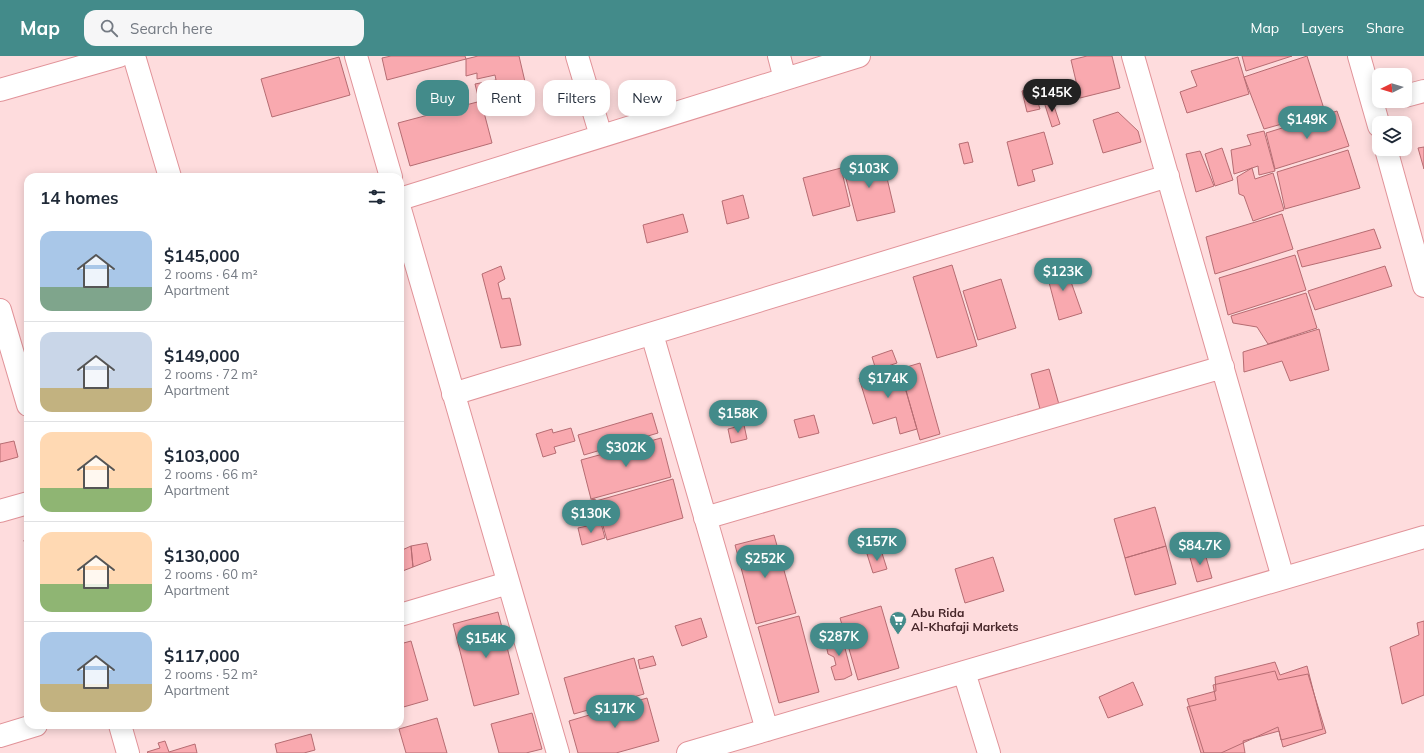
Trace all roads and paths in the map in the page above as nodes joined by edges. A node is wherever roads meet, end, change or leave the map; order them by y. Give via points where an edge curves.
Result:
1 (119, 56) edge
2 (134, 56) edge
3 (356, 56) edge
4 (577, 56) edge
5 (779, 56) edge
6 (859, 56) edge
7 (1133, 56) edge
8 (1359, 56) edge
9 (785, 79) junction
10 (1372, 85) edge
11 (0, 90) edge
12 (1424, 91) edge
13 (1412, 94) edge
14 (601, 136) junction
15 (1388, 156) edge
16 (169, 173) edge
17 (390, 173) edge
18 (1168, 176) junction
19 (404, 198) edge
20 (404, 224) edge
21 (1424, 286) edge
22 (0, 310) edge
23 (652, 334) junction
24 (1223, 367) junction
25 (24, 391) edge
26 (453, 394) junction
27 (24, 504) edge
28 (0, 511) edge
29 (705, 518) junction
30 (1424, 537) edge
31 (1283, 578) junction
32 (508, 583) junction
33 (404, 614) edge
34 (964, 672) junction
35 (24, 729) edge
36 (121, 729) edge
37 (768, 730) junction
38 (0, 736) edge
39 (128, 753) edge
40 (558, 753) edge
41 (688, 753) edge
42 (989, 753) edge

1 - 11 street
2 - 16 street
3 - 17 street
4 - 14 street
5 - 9 street
6 - 9 street
7 - 18 street
8 - 10 street
9 - 14 street
12 - 13 street
14 - 19 street
15 - 21 street
18 - 23 street
18 - 24 street
20 - 26 street
22 - 25 street
23 - 26 street
23 - 29 street
24 - 29 street
24 - 31 street
26 - 32 street
27 - 28 street
29 - 37 street
30 - 31 street
31 - 34 street
32 - 33 street
32 - 40 street
34 - 37 street
34 - 42 street
35 - 38 street
36 - 39 street
37 - 41 street

